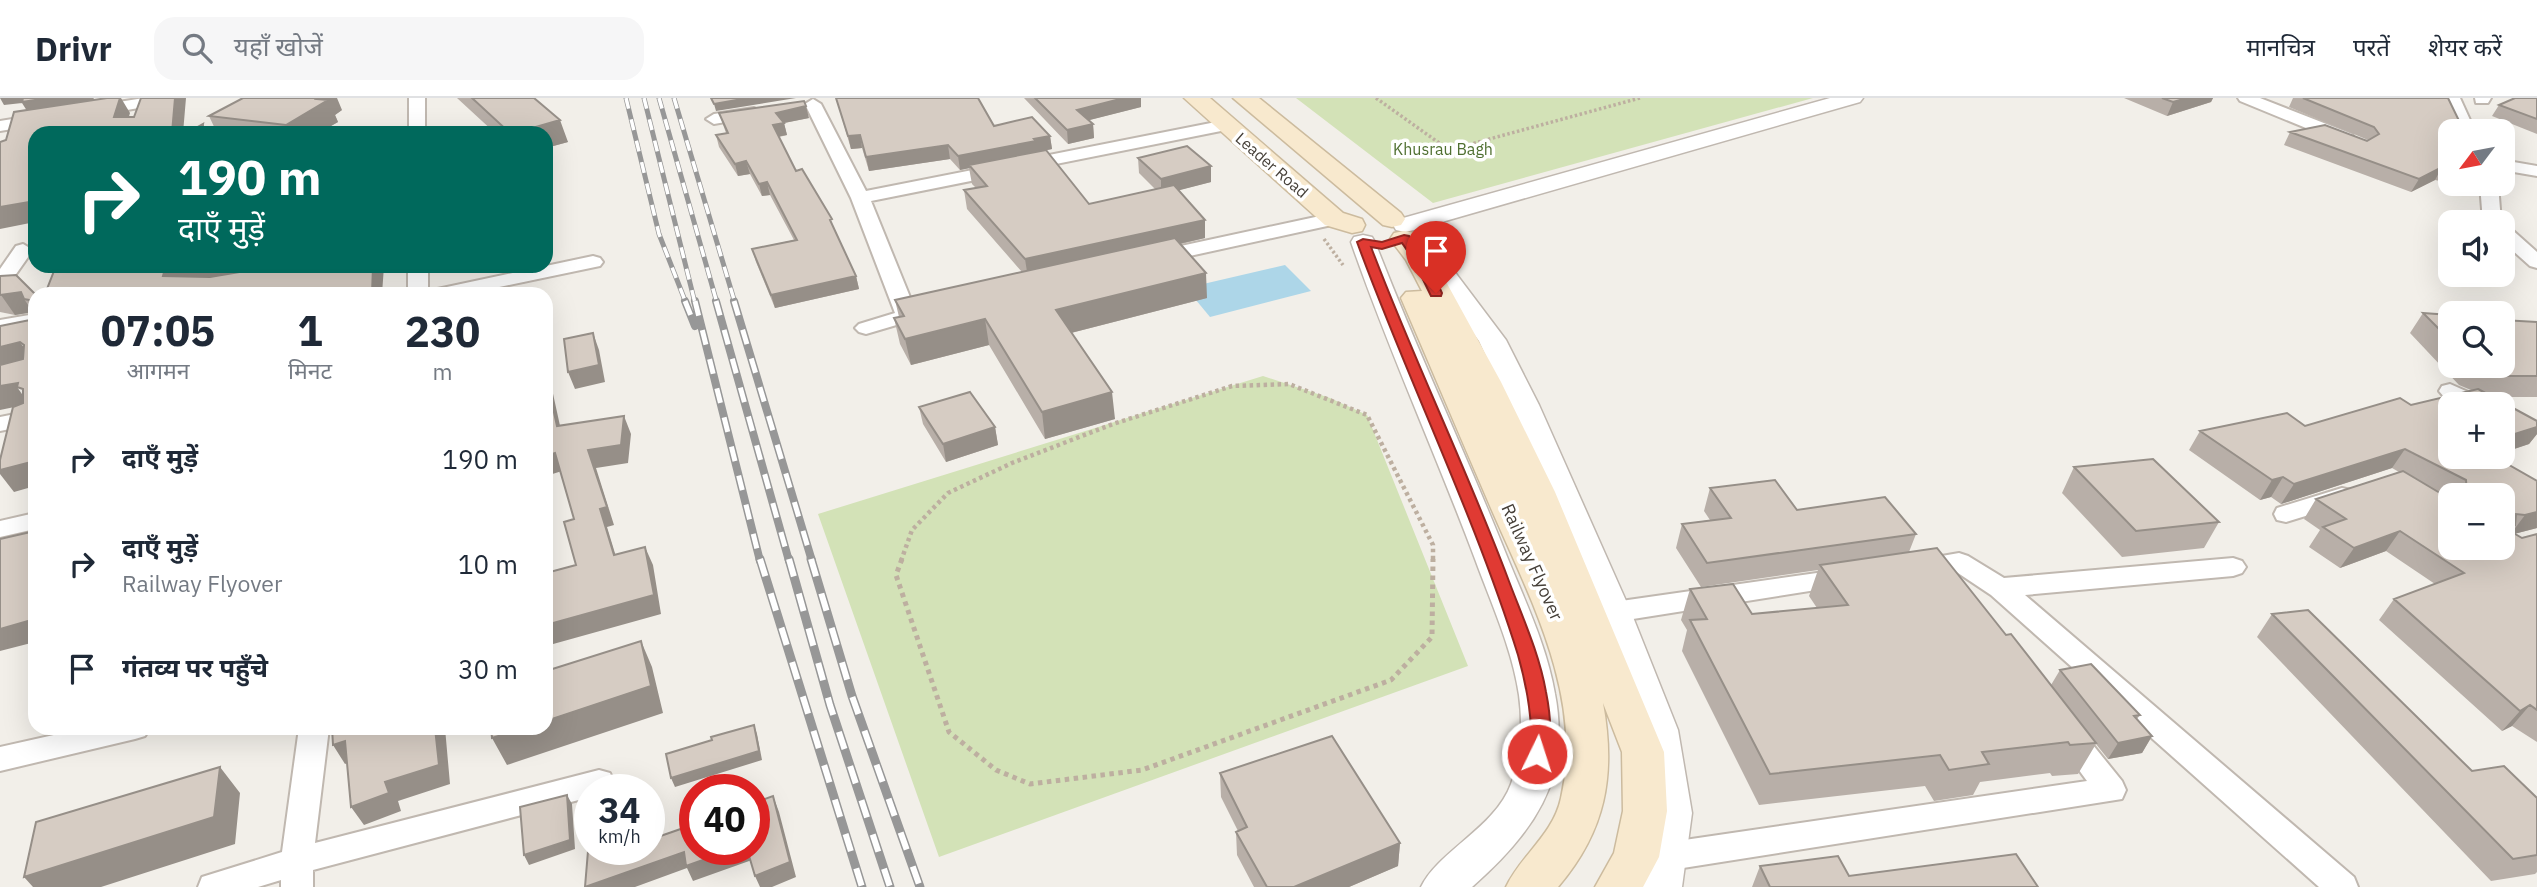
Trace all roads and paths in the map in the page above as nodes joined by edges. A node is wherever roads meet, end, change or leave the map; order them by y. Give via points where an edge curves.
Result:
1 (416, 98) edge
2 (1196, 98) edge
3 (1245, 98) edge
4 (1376, 98) edge
5 (1640, 98) edge
6 (1853, 98) edge
7 (2246, 98) edge
8 (2452, 98) edge
9 (145, 101) edge
10 (813, 103) edge
11 (776, 110) edge
12 (714, 119) dead end
13 (2462, 119) edge
14 (137, 123) edge
15 (1226, 125) junction
16 (0, 126) edge
17 (417, 126) edge
18 (2360, 146) edge
19 (2515, 167) edge
20 (2537, 171) edge
21 (860, 198) junction
22 (1381, 234) junction
23 (2515, 242) edge
24 (28, 249) edge
25 (28, 250) edge
26 (0, 254) edge
27 (2537, 261) edge
28 (593, 262) dead end
29 (1132, 262) edge
30 (553, 270) edge
31 (539, 273) edge
32 (0, 284) edge
33 (470, 287) edge
34 (1425, 294) junction
35 (946, 305) edge
36 (906, 314) junction
37 (28, 321) edge
38 (0, 326) edge
39 (866, 328) dead end
40 (28, 418) edge
41 (0, 424) edge
42 (2366, 488) edge
43 (2286, 514) dead end
44 (28, 523) edge
45 (0, 529) edge
46 (1937, 565) junction
47 (2233, 566) dead end
48 (1896, 571) edge
49 (1869, 575) edge
50 (2000, 588) junction
51 (1962, 597) edge
52 (1614, 612) junction
53 (2053, 715) edge
54 (105, 735) edge
55 (313, 735) edge
56 (0, 759) edge
57 (1030, 784) joint
58 (574, 790) edge
59 (1663, 872) edge
60 (297, 874) edge
61 (214, 887) edge
62 (1442, 887) edge
63 (1529, 887) edge
64 (1618, 887) edge
65 (2342, 887) edge

1 - 17 street
2 - 15 main road, Leader Road
3 - 22 main road, Leader Road
4 - 5 path via 1449,150
6 - 22 street
7 - 18 street
8 - 13 street
9 - 14 street
9 - 16 street
10 - 21 street
11 - 12 street
15 - 21 street
15 - 22 main road, Leader Road
19 - 20 street
21 - 36 street
22 - 29 street
22 - 34 main road, Railway Flyover
22 - 34 main road, Railway Flyover
22 - 52 street via 1445,276 1492,340
22 - 62 street via 1390,313 1480,526 1527,655 1541,733 1534,776 1514,815 1468,866
23 - 27 street
24 - 26 street
25 - 32 street
28 - 30 street
31 - 33 street
34 - 63 main road, Railway Flyover via 1568,644 1583,701 1590,760 1580,811 1561,850
34 - 64 main road, Railway Flyover via 1485,382 1538,492 1643,752 1643,823 1636,857
35 - 36 street
36 - 39 street
37 - 38 street
40 - 41 street
42 - 43 street
44 - 45 street
46 - 48 street
46 - 50 street via 1959,562
46 - 51 street
47 - 50 street
49 - 52 street
50 - 65 street
52 - 59 street via 1659,730 1667,770 1672,813
53 - 59 street via 2110,790
54 - 56 street
55 - 60 street
57 - 57 path via 1142,770 1305,712 1391,680 1432,636 1433,545 1367,415 1289,384 1232,386 1012,463 947,493 912,530 896,575 949,732 996,770
58 - 60 street
60 - 61 street

